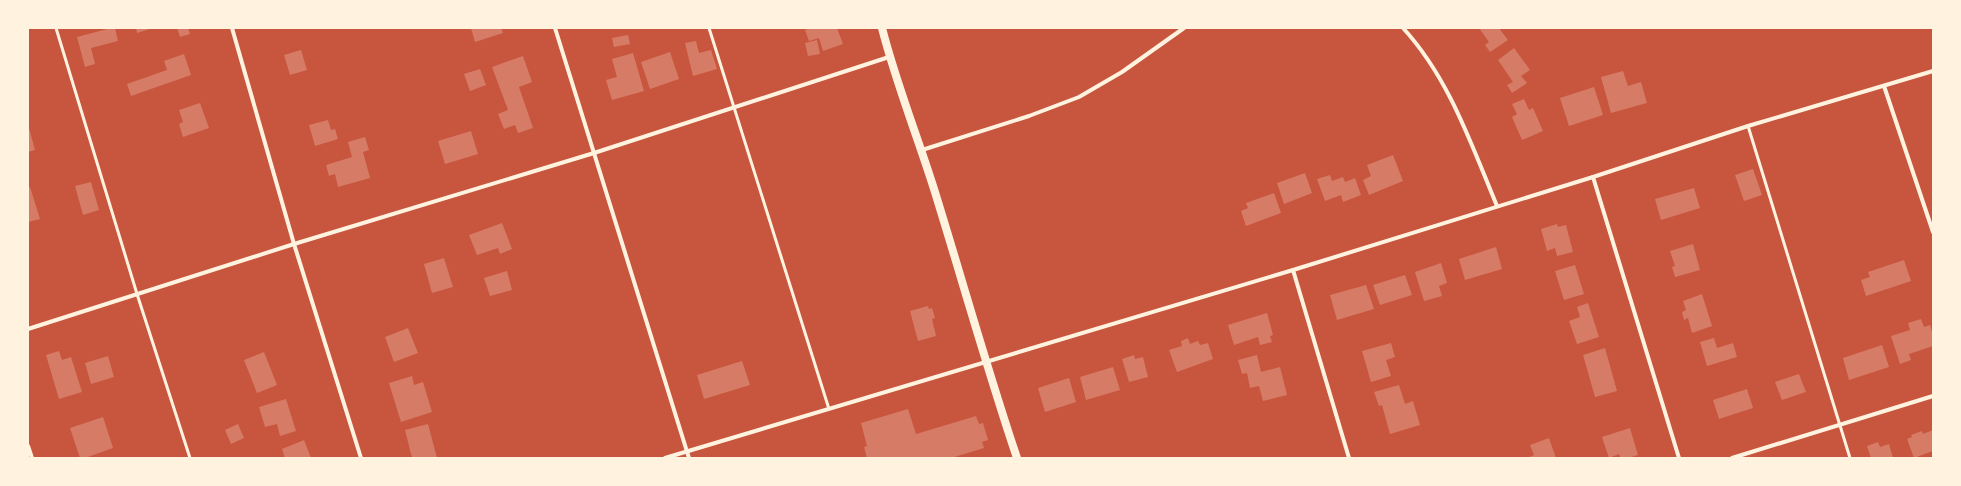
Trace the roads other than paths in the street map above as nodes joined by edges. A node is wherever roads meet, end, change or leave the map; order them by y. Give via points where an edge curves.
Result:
1 (56, 28) edge
2 (232, 28) edge
3 (555, 28) edge
4 (709, 28) edge
5 (882, 28) edge
6 (1184, 28) edge
7 (1403, 28) edge
8 (889, 57) junction
9 (1933, 71) edge
10 (1884, 86) junction
11 (734, 107) junction
12 (1748, 126) junction
13 (922, 150) junction
14 (594, 153) junction
15 (1593, 177) junction
16 (1497, 206) junction
17 (1933, 232) edge
18 (294, 244) junction
19 (1293, 270) junction
20 (137, 294) junction
21 (28, 328) edge
22 (985, 363) junction
23 (1933, 396) edge
24 (829, 409) junction
25 (1840, 424) junction
26 (28, 446) edge
27 (687, 451) junction
28 (32, 458) edge
29 (190, 458) edge
30 (361, 458) edge
31 (665, 458) edge
32 (689, 458) edge
33 (1016, 458) edge
34 (1349, 458) edge
35 (1679, 458) edge
36 (1732, 458) edge
37 (1850, 458) edge

1 - 20 lane
2 - 18 street
3 - 14 street
4 - 11 lane
5 - 8 main road
6 - 13 street via 1122,72 1079,97 1029,116
7 - 16 street via 1438,76 1456,107
8 - 11 street
8 - 13 main road
9 - 10 street
10 - 12 street
10 - 17 street
11 - 14 street
11 - 24 lane
12 - 15 street
12 - 25 lane
13 - 22 main road
14 - 18 street
14 - 27 street
15 - 16 street
15 - 35 street
16 - 19 street
18 - 20 street
18 - 30 street
19 - 22 street
19 - 34 street
20 - 21 street
20 - 29 lane
22 - 24 street
22 - 33 main road
23 - 25 street
24 - 27 street
25 - 36 street
25 - 37 lane
26 - 28 street
27 - 31 street
27 - 32 street

